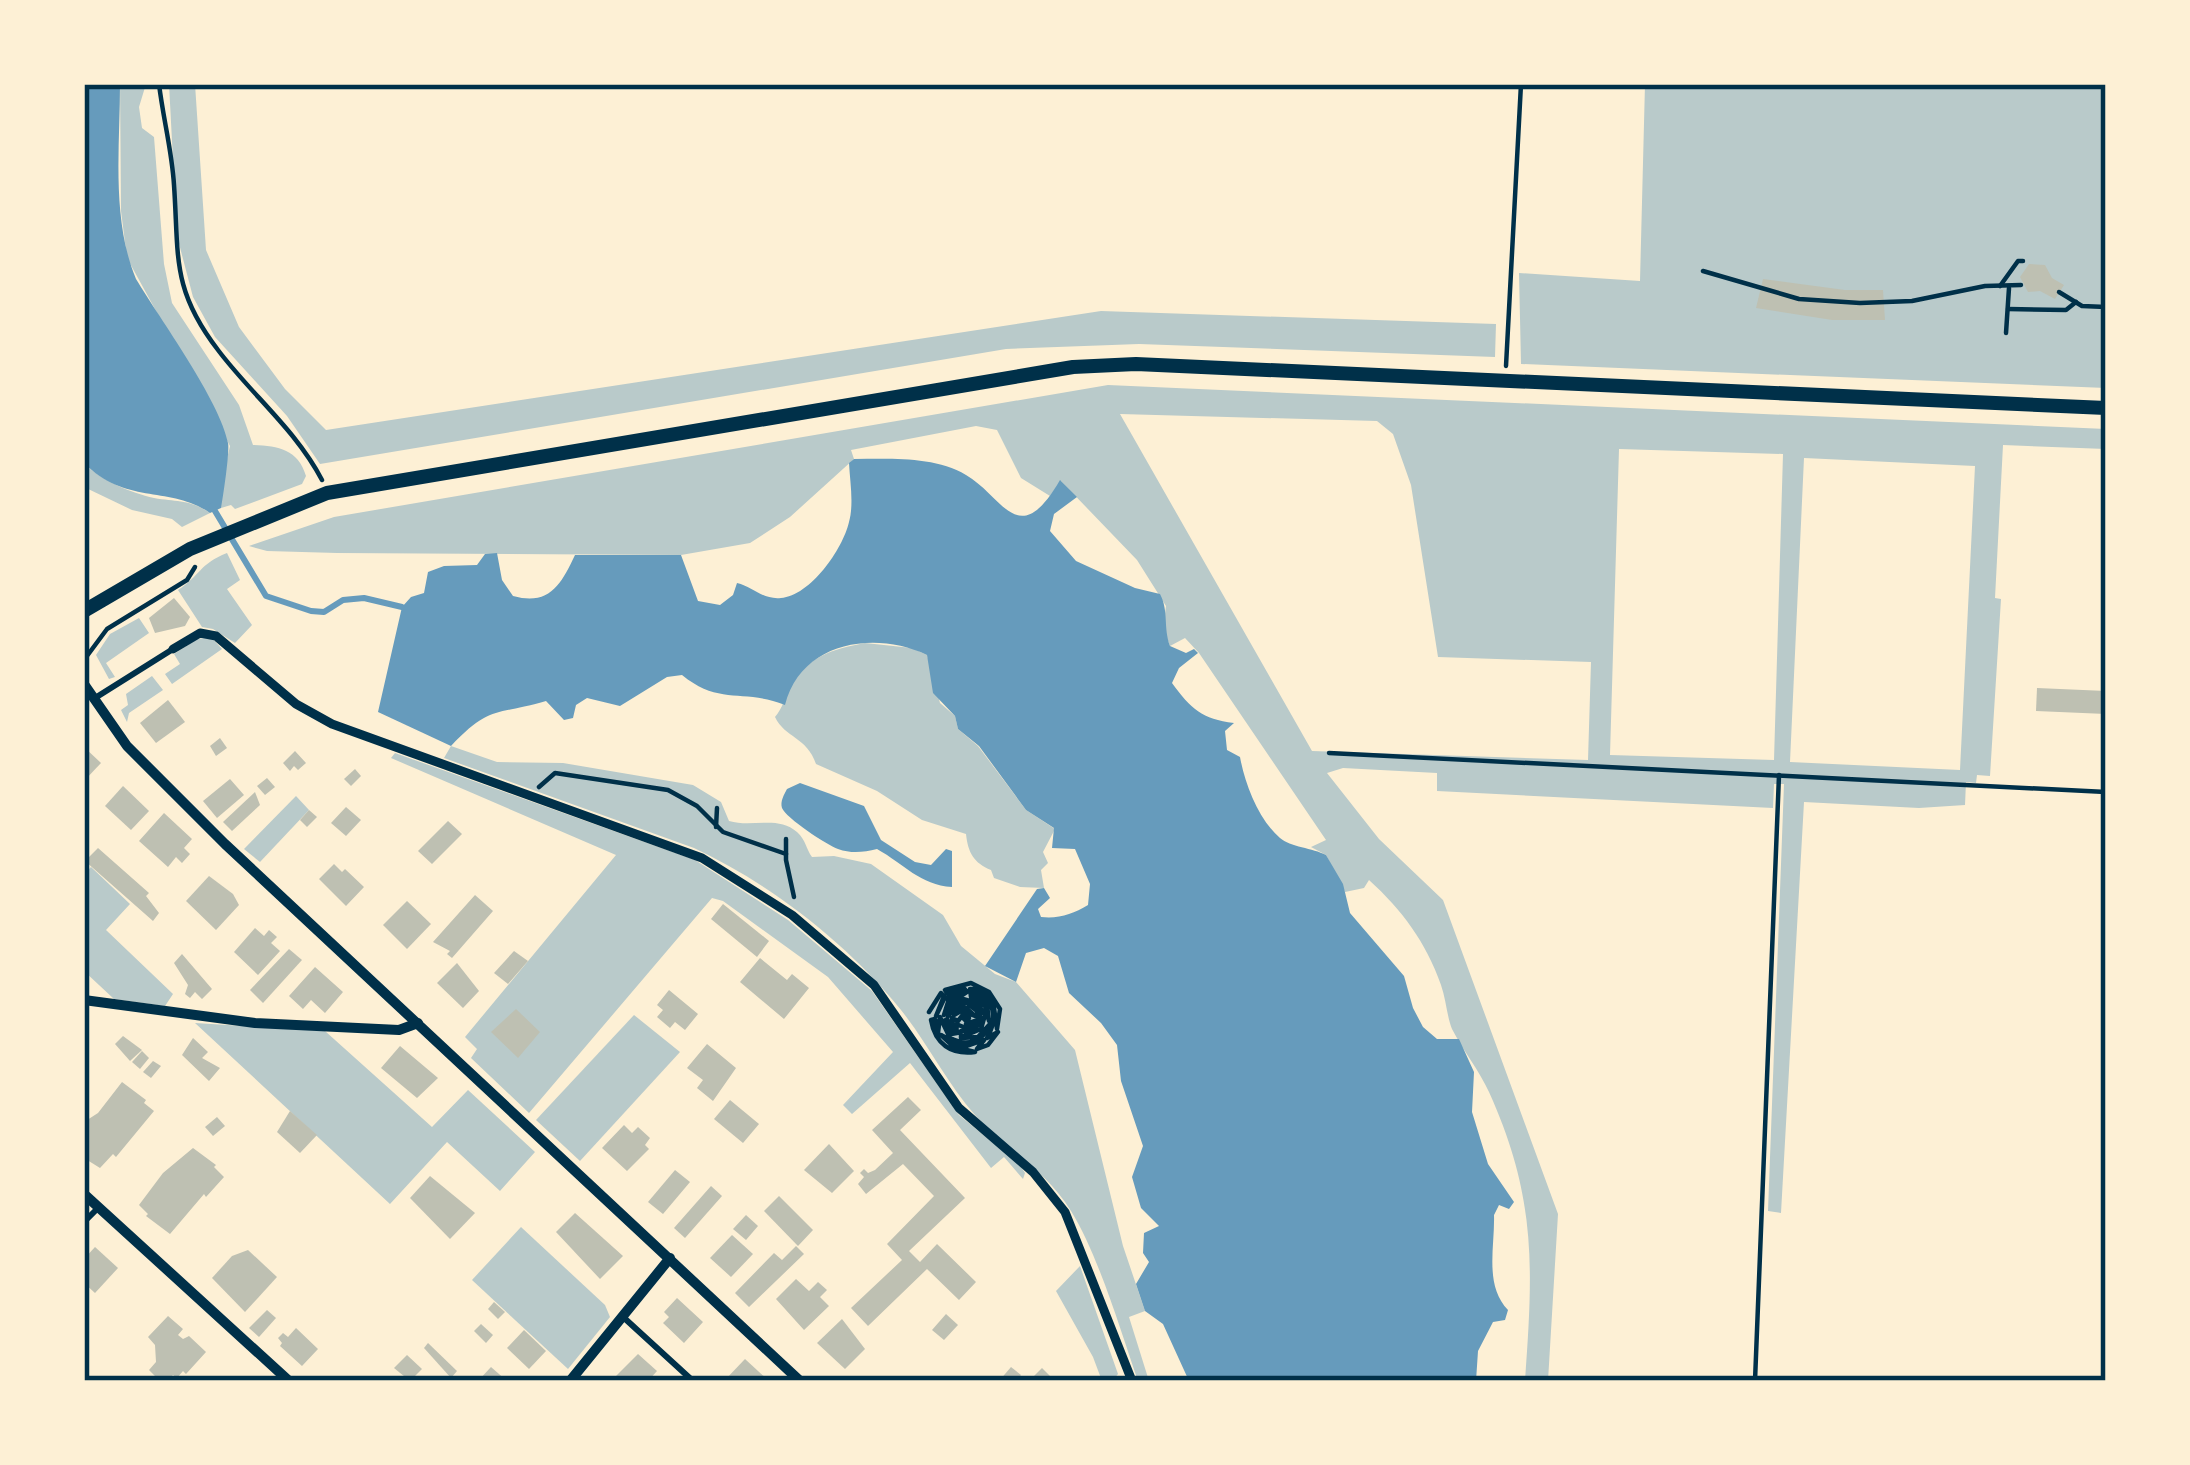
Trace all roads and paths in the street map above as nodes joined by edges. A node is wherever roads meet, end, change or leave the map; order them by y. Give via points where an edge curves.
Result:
1 (159, 84) edge
2 (1522, 84) edge
3 (2023, 262) dead end
4 (1703, 271) dead end
5 (2000, 286) junction
6 (2021, 286) dead end
7 (2009, 287) junction
8 (2059, 292) dead end
9 (2076, 302) junction
10 (2106, 307) edge
11 (2008, 309) junction
12 (2006, 333) dead end
13 (1505, 380) junction
14 (2106, 408) edge
15 (323, 482) dead end
16 (195, 567) dead end
17 (84, 611) edge
18 (101, 619) dead end
19 (107, 629) junction
20 (173, 649) joint
21 (84, 659) edge
22 (84, 684) edge
23 (94, 698) junction
24 (1329, 753) dead end
25 (1779, 775) junction
26 (612, 781) junction
27 (610, 791) dead end
28 (2106, 792) edge
29 (530, 795) junction
30 (717, 808) dead end
31 (716, 827) junction
32 (786, 846) junction
33 (796, 849) dead end
34 (792, 915) junction
35 (84, 1000) edge
36 (929, 1012) dead end
37 (966, 1021) dead end
38 (418, 1023) junction
39 (84, 1194) edge
40 (99, 1207) junction
41 (84, 1222) edge
42 (670, 1258) junction
43 (622, 1316) junction
44 (289, 1381) edge
45 (571, 1381) edge
46 (693, 1381) edge
47 (800, 1381) edge
48 (1132, 1381) edge
49 (1755, 1381) edge

1 - 15 path via 179,282 216,348
2 - 13 path
3 - 5 path
4 - 5 path via 1831,302 1912,301
5 - 7 path
6 - 7 path
7 - 11 path
8 - 9 path
9 - 10 path
9 - 11 path via 2066,310
11 - 12 path
13 - 14 street
13 - 17 street via 1136,364 1051,369 327,494 190,549
16 - 19 path via 187,580
18 - 19 path
19 - 21 path
20 - 23 lane
20 - 29 street via 200,633 216,636 318,717
22 - 23 street
23 - 38 street via 139,758
24 - 25 path
25 - 28 path
25 - 49 path
26 - 27 path
26 - 29 path via 554,773
26 - 31 path via 684,796
29 - 34 street via 702,858
30 - 31 path
31 - 32 path
32 - 33 path
32 - 34 path
34 - 48 street via 874,986 959,1108 1033,1172 1065,1212
35 - 38 street via 255,1023 399,1030
36 - 37 path via 941,994 936,1016 944,999 964,990 949,999 944,1015 948,1005 967,992 964,987 945,990 971,983 989,992 1000,1009 997,1029 993,1001 978,989 970,989 988,1020 987,1005 972,992 994,1011 987,1038 998,1032 988,1045 964,1047 941,1035 954,1047 975,1052 951,1050 936,1036 931,1019 938,1033 940,1018 950,1038 967,1043 983,1036 990,1024 978,1036 961,1038 978,1022 977,1011 968,1004 980,1010 981,1023 964,1036 981,1029 985,1015 977,1003 963,999 951,1007 949,1016 965,1003 954,1016 966,1008 975,1016 952,1018 952,1031 944,1021 951,1034 956,1024 975,1021
38 - 42 street
39 - 40 street
40 - 41 lane
40 - 44 street
42 - 43 street
42 - 47 street
43 - 45 street
43 - 46 lane

